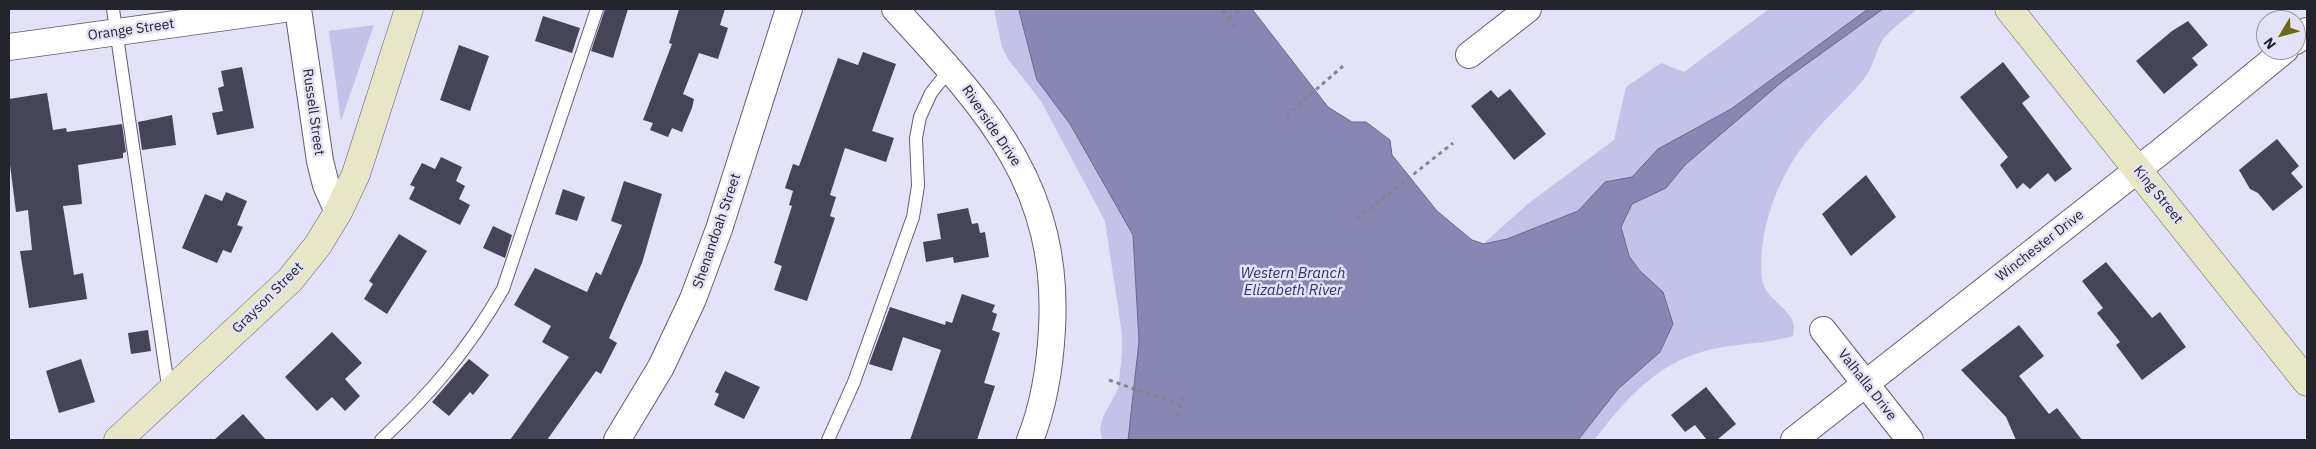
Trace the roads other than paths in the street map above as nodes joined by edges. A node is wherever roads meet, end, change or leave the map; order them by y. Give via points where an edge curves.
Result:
1 (284, 9) edge
2 (298, 9) edge
3 (409, 9) edge
4 (597, 9) edge
5 (789, 9) edge
6 (895, 9) edge
7 (1528, 9) edge
8 (2009, 9) edge
9 (114, 21) edge
10 (9, 47) edge
11 (1469, 55) dead end
12 (2273, 60) edge
13 (950, 69) junction
14 (2138, 169) junction
15 (338, 212) junction
16 (1823, 330) dead end
17 (2307, 382) edge
18 (1865, 383) junction
19 (169, 393) junction
20 (118, 440) edge
21 (381, 440) edge
22 (617, 440) edge
23 (828, 440) edge
24 (1030, 440) edge
25 (1794, 440) edge
26 (1910, 440) edge

1 - 9 street, Orange Street
2 - 15 street, Russell Street via 320,160 326,185
3 - 15 street, Grayson Street via 356,174
4 - 21 lane via 503,289 453,366 415,409
5 - 22 street, Shenandoah Street via 719,229 693,299 661,367
6 - 13 street, Riverside Drive
7 - 11 street
8 - 14 street, King Street
9 - 10 street, Orange Street
9 - 19 lane
12 - 14 street, Winchester Drive
13 - 23 lane via 931,93 920,117 916,138 918,186 913,217 854,382
13 - 24 street, Riverside Drive via 1001,135 1024,174 1050,256 1054,305 1052,344 1046,383
14 - 17 street, King Street
14 - 18 street, Winchester Drive
15 - 19 street, Grayson Street via 318,245 290,280
16 - 18 street, Valhalla Drive
18 - 25 street, Winchester Drive
18 - 26 street, Valhalla Drive
19 - 20 street, Grayson Street

